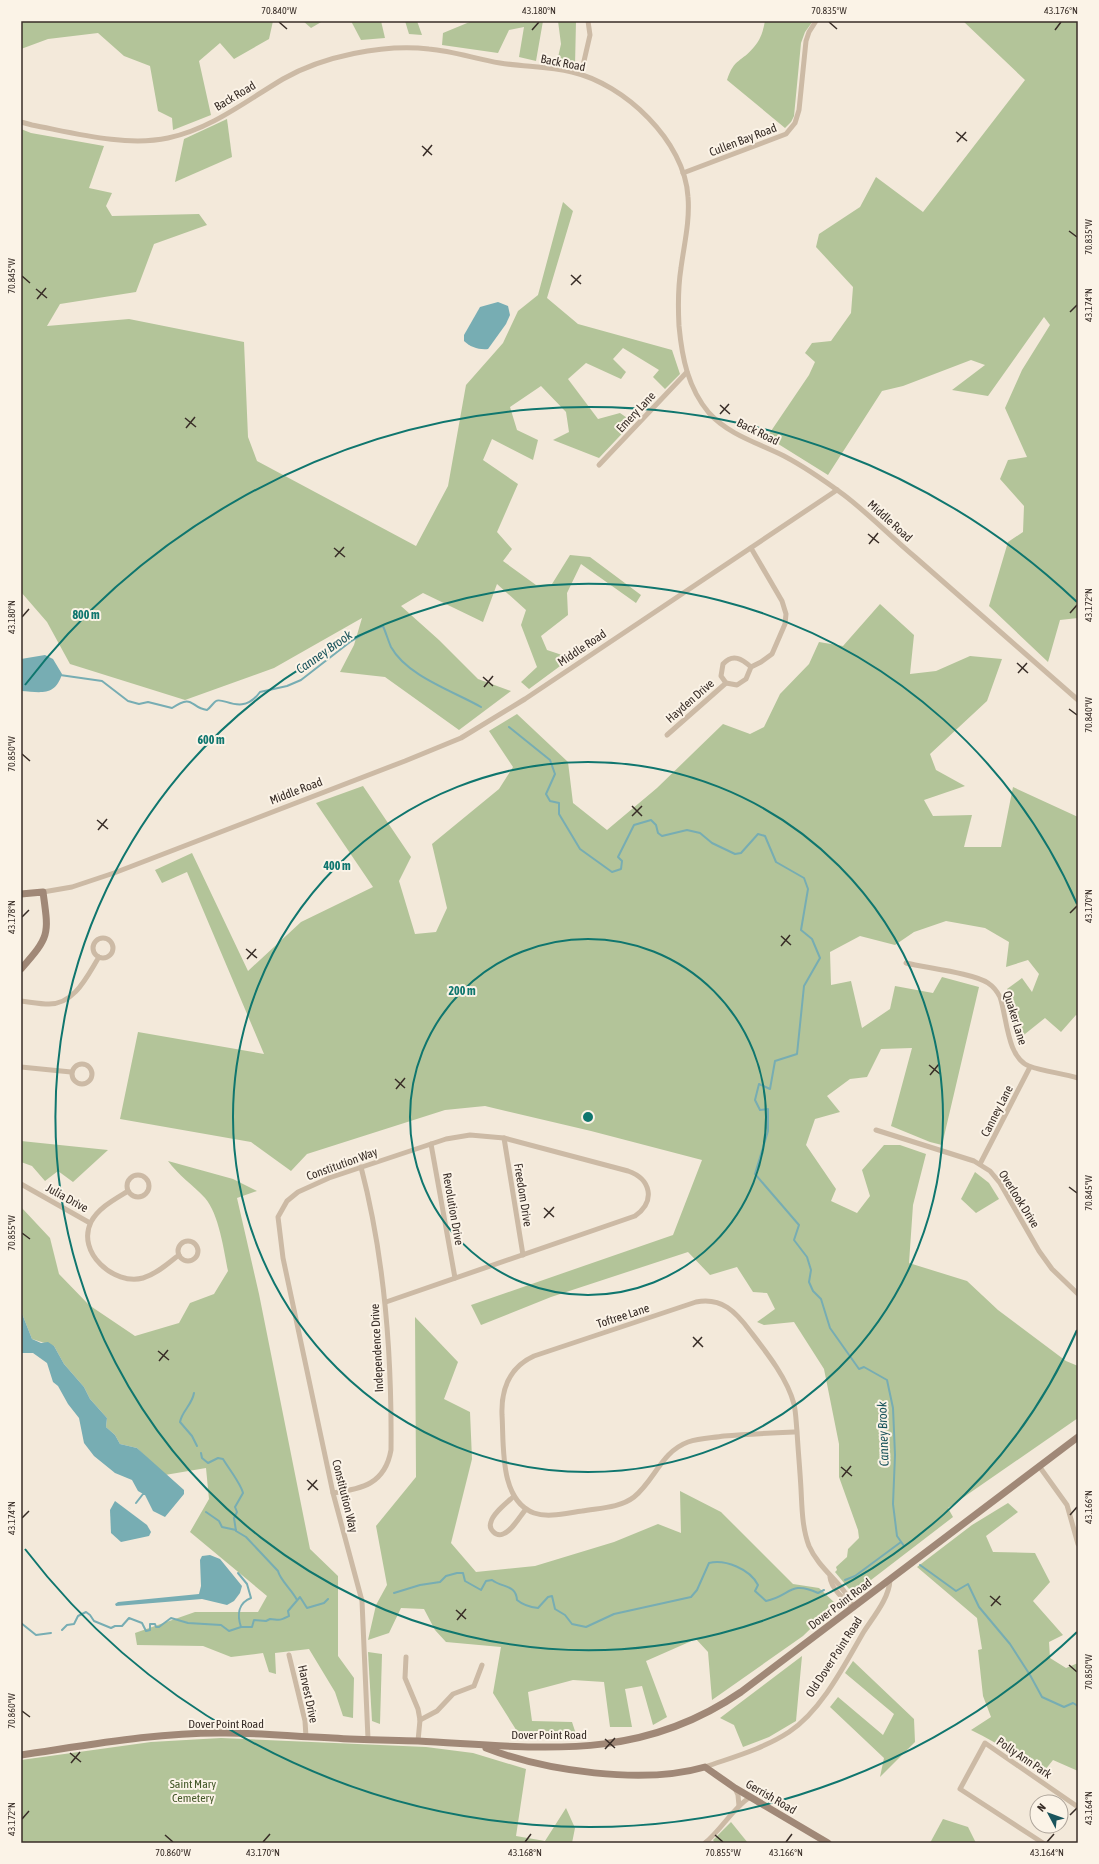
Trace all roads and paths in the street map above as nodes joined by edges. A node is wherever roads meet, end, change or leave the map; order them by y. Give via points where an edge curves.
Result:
1 (588, 21) edge
2 (816, 21) edge
3 (581, 74) junction
4 (21, 122) edge
5 (684, 173) junction
6 (687, 372) junction
7 (599, 465) dead end
8 (837, 490) junction
9 (751, 548) junction
10 (751, 667) junction
11 (726, 683) junction
12 (1078, 700) edge
13 (667, 735) dead end
14 (43, 892) junction
15 (21, 894) edge
16 (99, 957) dead end
17 (906, 963) dead end
18 (21, 969) edge
19 (21, 1001) edge
20 (21, 1067) edge
21 (1030, 1067) junction
22 (71, 1072) junction
23 (1078, 1078) edge
24 (876, 1130) dead end
25 (504, 1138) junction
26 (431, 1144) junction
27 (980, 1164) junction
28 (361, 1167) junction
29 (21, 1184) edge
30 (128, 1191) junction
31 (90, 1223) junction
32 (179, 1255) dead end
33 (523, 1255) junction
34 (455, 1278) junction
35 (1078, 1294) edge
36 (386, 1302) junction
37 (797, 1432) junction
38 (1078, 1437) edge
39 (1039, 1466) junction
40 (333, 1493) junction
41 (514, 1496) junction
42 (526, 1509) junction
43 (1078, 1544) edge
44 (890, 1580) junction
45 (854, 1607) junction
46 (290, 1655) dead end
47 (406, 1657) dead end
48 (482, 1665) dead end
49 (420, 1720) junction
50 (306, 1737) junction
51 (368, 1739) junction
52 (418, 1741) junction
53 (480, 1745) junction
54 (21, 1755) edge
55 (704, 1767) junction
56 (735, 1788) junction
57 (750, 1797) junction
58 (738, 1806) junction
59 (1078, 1807) edge
60 (705, 1843) edge
61 (828, 1843) edge
62 (1043, 1843) edge

1 - 3 street via 590,35
2 - 5 street, Cullen Bay Road via 806,41 799,110 795,123 786,134
3 - 4 street, Back Road via 505,64 433,49 380,49 308,67 284,78 212,122 165,139 134,141
3 - 5 street, Back Road via 606,86 641,111 668,141
5 - 6 street, Back Road via 688,209 679,282 679,317 681,345
6 - 7 street, Emery Lane
6 - 8 street, Back Road via 698,399 722,425 797,463
8 - 9 street, Middle Road
8 - 12 street, Middle Road
9 - 10 street, Hayden Drive via 782,601 786,619 772,654
9 - 14 street, Middle Road via 505,711 448,744 114,873 72,887
10 - 11 street, Hayden Drive via 744,682 734,685
10 - 11 street, Hayden Drive via 741,659 728,660 721,670
11 - 13 street, Hayden Drive
14 - 15 main road, Middle Road
14 - 18 main road via 47,920 45,937
16 - 19 street via 78,989 68,998 50,1004
17 - 21 street, Quaker Lane via 975,978 992,986 1000,997 1014,1052 1020,1061
20 - 22 street
21 - 23 street, Quaker Lane
21 - 27 street, Canney Lane
22 - 22 street via 75,1082 81,1084 87,1083 92,1074 91,1068 81,1063
24 - 27 street, Overlook Drive
25 - 26 street, Constitution Way via 470,1136
25 - 33 street, Freedom Drive
25 - 33 street, Constitution Way via 635,1174 645,1182 648,1189 647,1202 635,1216
26 - 28 street, Constitution Way
26 - 34 street, Revolution Drive
27 - 35 street, Overlook Drive via 1000,1183 1052,1269
28 - 36 street, Independence Drive
28 - 40 street, Constitution Way via 298,1192 287,1200 278,1217 283,1258
29 - 31 street, Julia Drive
30 - 30 street via 137,1197 144,1196 149,1190 148,1180 142,1175 135,1175 129,1180
30 - 31 street via 98,1212
31 - 32 street, Julia Drive via 88,1234 93,1253 100,1264 116,1276 135,1279 148,1276
33 - 34 street, Constitution Way
34 - 36 street, Constitution Way
36 - 40 street, Independence Drive via 390,1458 384,1471 373,1482 357,1490
37 - 41 street, Toftree Lane via 791,1393 739,1317 717,1302 696,1302 534,1356 517,1367 506,1385 502,1405 505,1470
37 - 42 street via 703,1438 688,1442 665,1457 648,1482 634,1497 622,1504 559,1514 539,1514
37 - 45 street, Toftree Lane via 806,1536 814,1555 831,1581
38 - 39 main road, Dover Point Road
39 - 43 street via 1067,1505
39 - 44 main road, Dover Point Road
40 - 51 street, Constitution Way via 362,1601
41 - 42 street, Toftree Lane
41 - 42 street via 491,1520 493,1532 499,1535 505,1533
44 - 45 main road, Dover Point Road
44 - 55 street, Old Dover Point Road via 890,1589 838,1676 799,1724 768,1744
45 - 53 main road, Dover Point Road via 727,1702 669,1730 638,1739 591,1746
46 - 50 street, Harvest Drive via 305,1721
47 - 49 street via 405,1678 418,1708
48 - 49 street via 474,1686 453,1694 437,1711
49 - 52 street
50 - 51 main road, Dover Point Road
50 - 54 main road, Dover Point Road via 191,1734
51 - 52 main road, Dover Point Road
52 - 53 main road, Dover Point Road
53 - 55 main road, Old Dover Point Road via 509,1757 615,1774 643,1775
55 - 56 main road, Gerrish Road
56 - 57 main road, Gerrish Road
56 - 58 street
57 - 58 street
57 - 61 main road, Gerrish Road
58 - 60 street
59 - 62 street, Polly Ann Park via 985,1743 960,1789

